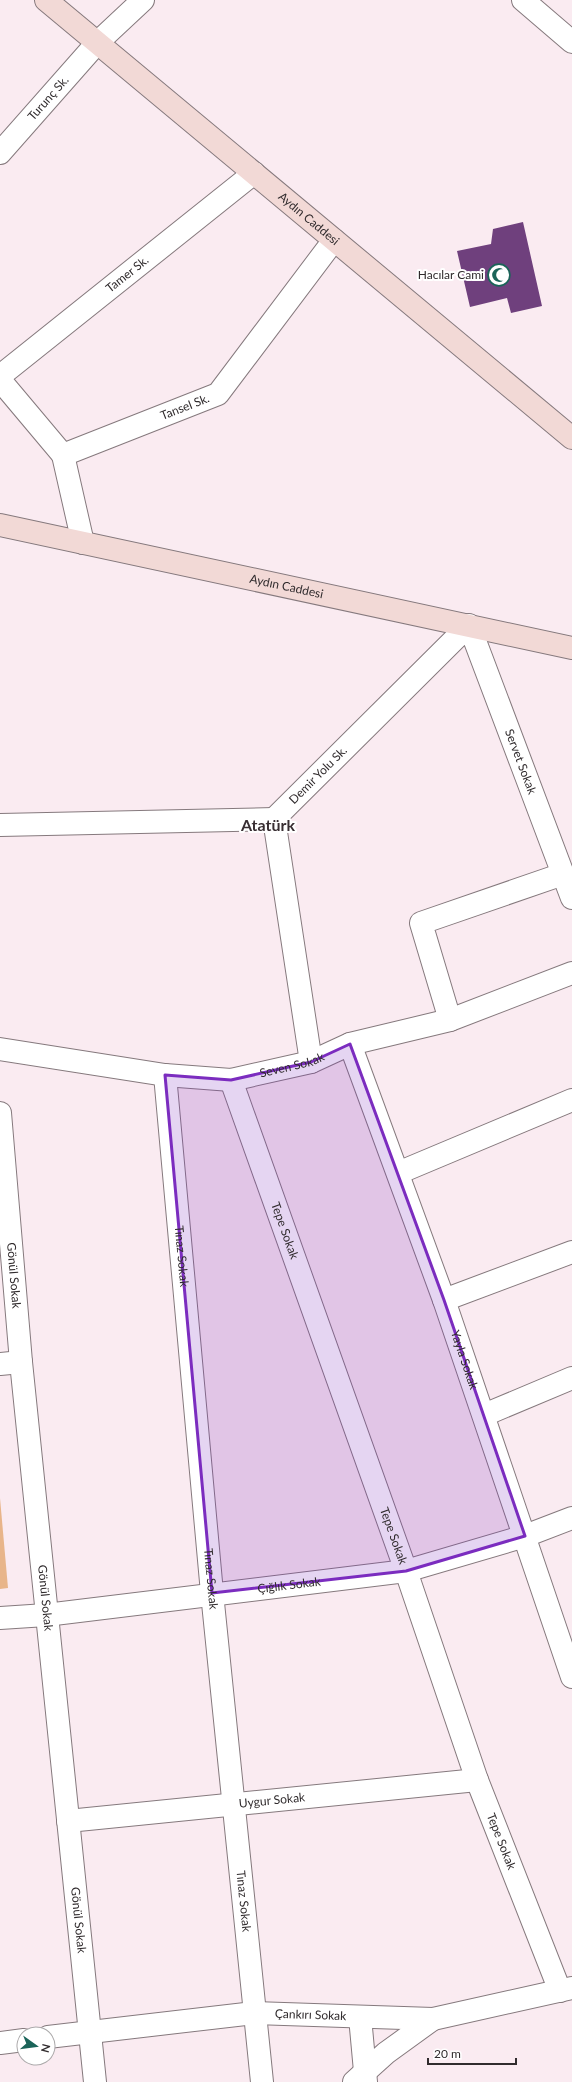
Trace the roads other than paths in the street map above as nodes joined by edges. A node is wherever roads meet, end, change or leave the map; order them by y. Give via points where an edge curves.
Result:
1 (46, 0) edge
2 (143, 0) edge
3 (523, 0) edge
4 (572, 42) edge
5 (97, 43) junction
6 (0, 153) edge
7 (254, 173) junction
8 (334, 240) junction
9 (0, 376) edge
10 (0, 380) edge
11 (572, 438) edge
12 (63, 455) junction
13 (0, 525) edge
14 (83, 543) junction
15 (469, 625) junction
16 (572, 648) edge
17 (274, 819) junction
18 (0, 825) edge
19 (563, 874) junction
20 (572, 898) edge
21 (572, 973) edge
22 (450, 1020) junction
23 (350, 1044) junction
24 (0, 1050) edge
25 (311, 1062) junction
26 (165, 1075) junction
27 (231, 1080) junction
28 (572, 1100) edge
29 (0, 1113) edge
30 (398, 1173) junction
31 (572, 1252) edge
32 (444, 1300) junction
33 (21, 1362) junction
34 (0, 1364) edge
35 (572, 1378) edge
36 (484, 1415) junction
37 (572, 1518) edge
38 (525, 1536) junction
39 (406, 1571) junction
40 (212, 1593) junction
41 (46, 1614) junction
42 (0, 1618) edge
43 (572, 1677) edge
44 (477, 1780) junction
45 (232, 1805) junction
46 (68, 1821) junction
47 (566, 1990) edge
48 (254, 2013) junction
49 (360, 2017) junction
50 (433, 2019) junction
51 (90, 2032) junction
52 (56, 2036) edge
53 (16, 2041) edge
54 (0, 2043) edge
55 (361, 2079) edge
56 (95, 2082) edge
57 (262, 2082) edge

1 - 5 main road, Aydın Caddesi
2 - 5 street, Turunç Sk.
3 - 4 street
5 - 6 street, Turunç Sk.
5 - 7 main road, Aydın Caddesi
7 - 8 main road, Aydın Caddesi
7 - 9 street, Tamer Sk.
8 - 11 main road, Aydın Caddesi
8 - 12 street, Tansel Sk. via 218,394
10 - 12 street
12 - 14 street
13 - 14 main road, Aydın Caddesi
14 - 15 main road, Aydın Caddesi
15 - 16 main road, Aydın Caddesi
15 - 17 street, Demir Yolu Sk.
15 - 19 street, Servet Sokak
17 - 18 street
17 - 25 street
19 - 20 street, Servet Sokak
19 - 22 street via 421,923
21 - 22 street, Seven Sokak
22 - 23 street, Seven Sokak
23 - 25 street, Seven Sokak
23 - 30 street, Yayla Sokak
24 - 26 street, Seven Sokak
25 - 27 street, Seven Sokak
26 - 27 street, Seven Sokak
26 - 40 street, Tınaz Sokak
27 - 39 street, Tepe Sokak
28 - 30 street
29 - 33 street, Gönül Sokak
30 - 32 street, Yayla Sokak
31 - 32 street
32 - 36 street, Yayla Sokak
33 - 34 street
33 - 41 street, Gönül Sokak
35 - 36 street
36 - 38 street, Yayla Sokak
37 - 38 street, Çığlık Sokak
38 - 39 street, Çığlık Sokak
38 - 43 street, Yayla Sokak
39 - 40 street, Çığlık Sokak
39 - 44 street, Tepe Sokak
40 - 41 street, Çığlık Sokak
40 - 45 street, Tınaz Sokak
41 - 42 street, Çığlık Sokak
41 - 46 street, Gönül Sokak
44 - 45 street, Uygur Sokak
44 - 47 street, Tepe Sokak
45 - 46 street, Uygur Sokak
45 - 48 street, Tınaz Sokak
46 - 51 street, Gönül Sokak
47 - 50 street, Çankırı Sokak
48 - 49 street, Çankırı Sokak
48 - 51 street, Çankırı Sokak
48 - 57 street, Tınaz Sokak
49 - 50 street, Çankırı Sokak
49 - 55 street
50 - 55 street via 386,2053
51 - 52 street, Çankırı Sokak
51 - 56 street, Gönül Sokak
53 - 54 street

